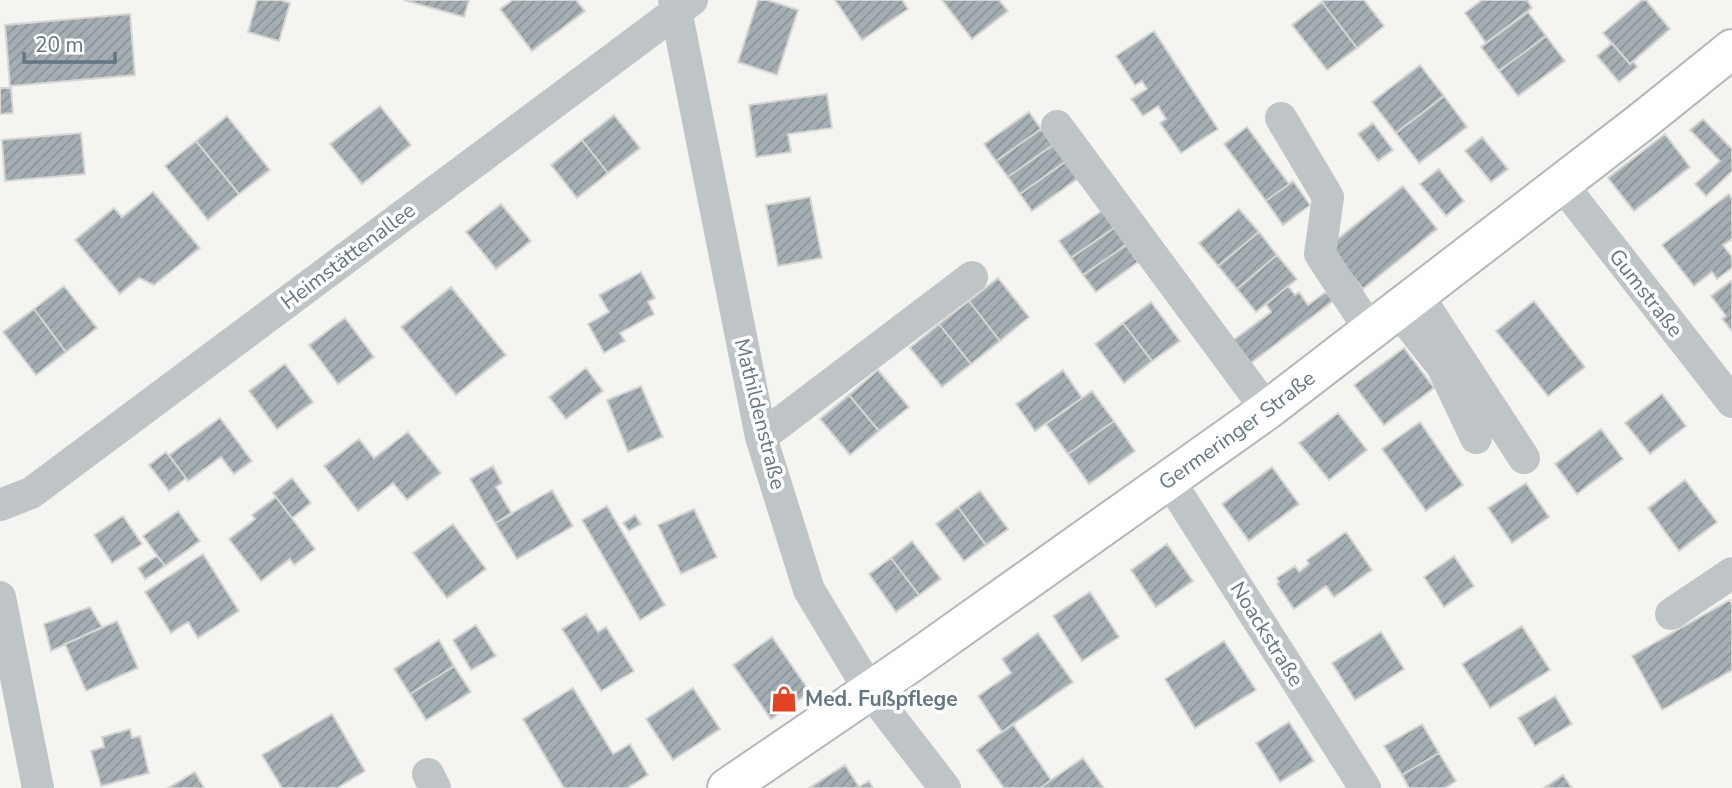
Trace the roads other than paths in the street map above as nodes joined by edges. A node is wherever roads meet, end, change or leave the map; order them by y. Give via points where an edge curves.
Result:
1 (681, 4) edge
2 (1732, 49) edge
3 (1281, 118) dead end
4 (1057, 125) dead end
5 (1561, 183) junction
6 (972, 277) dead end
7 (1395, 311) junction
8 (1732, 402) edge
9 (1267, 410) junction
10 (761, 437) junction
11 (1476, 438) dead end
12 (1524, 458) dead end
13 (1169, 480) junction
14 (0, 505) edge
15 (1732, 573) edge
16 (0, 597) edge
17 (1671, 614) dead end
18 (870, 691) junction
19 (38, 788) edge
20 (727, 788) edge
21 (945, 788) edge
22 (1365, 788) edge

1 - 10 street, Mathildenstraße
1 - 14 street, Heimstättenallee via 31,493
2 - 5 main road, Germeringer Straße
3 - 7 street via 1328,197 1320,254
4 - 9 street
5 - 7 main road, Germeringer Straße
5 - 8 street, Gumstraße
6 - 10 street
7 - 9 main road, Germeringer Straße
7 - 11 street via 1442,366
7 - 12 street
9 - 13 main road, Germeringer Straße
10 - 18 street, Mathildenstraße via 809,590
13 - 18 main road, Germeringer Straße
13 - 22 street, Noackstraße
15 - 17 street
16 - 19 street
18 - 20 main road, Germeringer Straße
18 - 21 street, Mathildenstraße

